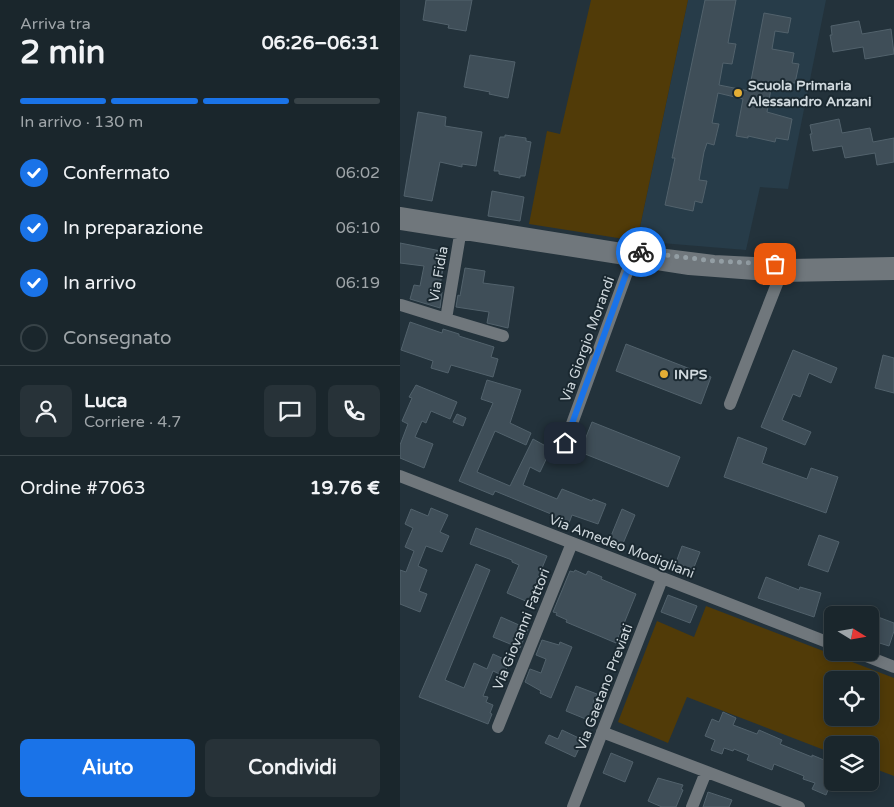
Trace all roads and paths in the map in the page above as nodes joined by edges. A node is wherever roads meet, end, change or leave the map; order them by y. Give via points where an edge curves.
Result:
1 (400, 213) edge
2 (400, 224) edge
3 (460, 235) junction
4 (634, 253) junction
5 (894, 263) edge
6 (894, 274) edge
7 (780, 276) junction
8 (401, 305) dead end
9 (446, 319) junction
10 (502, 336) dead end
11 (730, 404) dead end
12 (565, 443) dead end
13 (400, 476) edge
14 (572, 543) junction
15 (662, 579) junction
16 (824, 641) edge
17 (879, 661) edge
18 (894, 667) edge
19 (498, 727) dead end
20 (602, 732) junction
21 (706, 772) junction
22 (573, 807) edge
23 (692, 807) edge
24 (799, 807) edge

1 - 4 street
2 - 3 street
3 - 4 street
3 - 9 street, Via Fidia
4 - 5 street via 790,265
4 - 7 street via 698,270
4 - 12 street, Via Giorgio Morandi
6 - 7 street
7 - 11 street
8 - 9 street, Via Fidia
9 - 10 street, Via Fidia
13 - 14 street, Via Amedeo Modigliani
14 - 15 street, Via Amedeo Modigliani
14 - 19 street, Via Giovanni Fattori
15 - 16 street, Via Amedeo Modigliani
15 - 20 street, Via Gaetano Previati
17 - 18 street
20 - 21 street
20 - 22 street, Via Gaetano Previati
21 - 23 street
21 - 24 street

